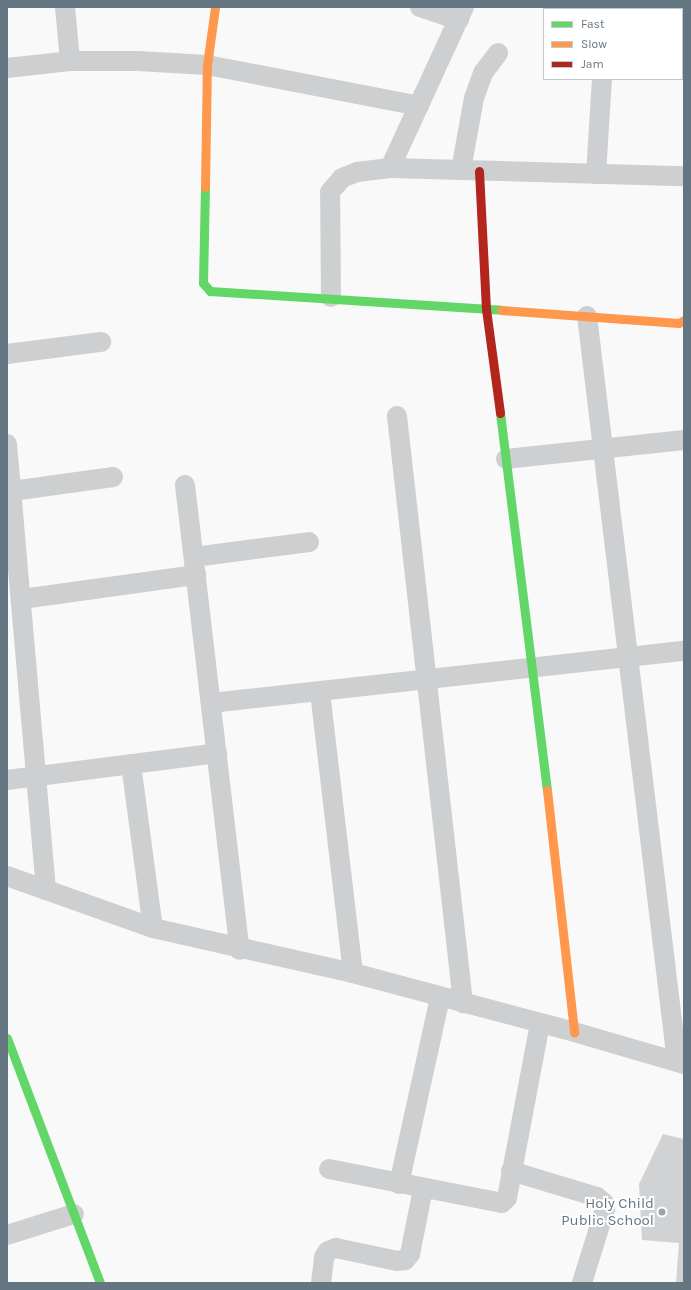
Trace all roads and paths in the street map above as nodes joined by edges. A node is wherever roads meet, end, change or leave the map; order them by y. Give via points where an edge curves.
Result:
1 (65, 7) edge
2 (215, 7) edge
3 (420, 7) edge
4 (462, 14) edge
5 (498, 53) dead end
6 (70, 62) junction
7 (207, 65) junction
8 (7, 68) edge
9 (602, 80) edge
10 (419, 106) junction
11 (390, 168) junction
12 (470, 170) junction
13 (596, 174) junction
14 (684, 176) edge
15 (331, 296) junction
16 (486, 309) junction
17 (587, 316) junction
18 (684, 320) edge
19 (101, 342) dead end
20 (7, 354) edge
21 (397, 416) dead end
22 (684, 440) edge
23 (7, 444) edge
24 (602, 450) junction
25 (506, 459) junction
26 (113, 477) dead end
27 (185, 485) dead end
28 (12, 492) junction
29 (309, 542) dead end
30 (195, 566) junction
31 (22, 599) junction
32 (684, 652) edge
33 (627, 658) junction
34 (534, 668) junction
35 (426, 680) junction
36 (320, 692) junction
37 (211, 703) junction
38 (217, 754) junction
39 (131, 764) junction
40 (37, 776) junction
41 (7, 780) edge
42 (7, 876) edge
43 (46, 890) junction
44 (153, 928) junction
45 (240, 950) junction
46 (353, 973) junction
47 (440, 997) junction
48 (462, 1003) junction
49 (540, 1023) junction
50 (574, 1032) junction
51 (7, 1038) edge
52 (681, 1063) edge
53 (329, 1169) dead end
54 (512, 1171) junction
55 (399, 1184) junction
56 (423, 1188) junction
57 (74, 1214) junction
58 (7, 1235) edge
59 (100, 1283) edge
60 (321, 1283) edge
61 (582, 1283) edge

1 - 6 street
2 - 7 street
3 - 4 street
4 - 10 street
5 - 12 street via 484,73 474,98
6 - 7 street via 138,61
6 - 8 street
7 - 10 street
7 - 15 street via 203,282 206,288 210,291
9 - 13 street
10 - 11 street
11 - 12 street
11 - 15 street via 357,172 342,178 330,192
12 - 13 street
12 - 16 street
13 - 14 street
15 - 16 street
16 - 17 street
16 - 25 street
17 - 18 street via 679,322
17 - 24 street
19 - 20 street
21 - 35 street
22 - 24 street
23 - 28 street
24 - 25 street
24 - 33 street
25 - 34 street
26 - 28 street
27 - 30 street
28 - 31 street
29 - 30 street
30 - 31 street
30 - 37 street
31 - 40 street
32 - 33 street
33 - 34 street
33 - 52 street
34 - 35 street
34 - 50 street
35 - 36 street
35 - 48 street
36 - 37 street
36 - 46 street
37 - 38 street
38 - 39 street
38 - 45 street
39 - 40 street
39 - 44 street
40 - 41 street
40 - 43 street
42 - 43 street
43 - 44 street
44 - 45 street
45 - 46 street
46 - 47 street
47 - 48 street
47 - 55 street
48 - 49 street
49 - 50 street
49 - 54 street
50 - 52 street
51 - 57 street
53 - 55 street
54 - 56 street via 506,1198 502,1204
54 - 61 street via 597,1197 604,1203 605,1209
55 - 56 street
56 - 60 street via 410,1254 405,1260 397,1261 336,1248 328,1251 324,1257
57 - 58 street
57 - 59 street

